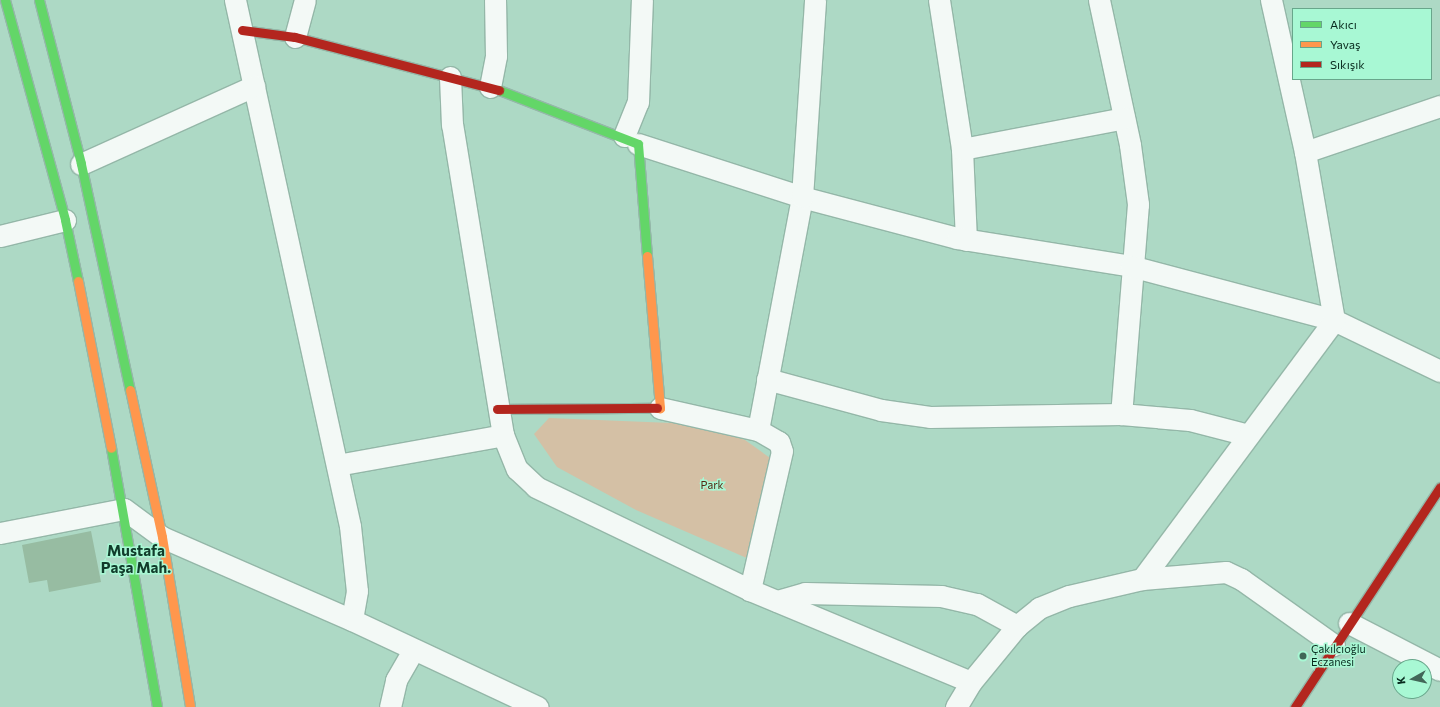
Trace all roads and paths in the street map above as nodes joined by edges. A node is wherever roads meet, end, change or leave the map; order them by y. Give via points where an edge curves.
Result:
1 (5, 0) edge
2 (39, 0) edge
3 (235, 0) edge
4 (306, 0) edge
5 (495, 0) edge
6 (642, 0) edge
7 (815, 0) edge
8 (939, 0) edge
9 (1099, 0) edge
10 (1272, 0) edge
11 (242, 30) junction
12 (295, 37) junction
13 (450, 77) junction
14 (254, 86) junction
15 (490, 87) junction
16 (1440, 106) edge
17 (1124, 118) junction
18 (631, 140) junction
19 (962, 149) junction
20 (1305, 152) junction
21 (81, 164) junction
22 (802, 197) junction
23 (65, 220) junction
24 (0, 236) edge
25 (966, 240) junction
26 (1131, 266) junction
27 (1334, 320) junction
28 (1440, 371) edge
29 (767, 379) junction
30 (660, 408) junction
31 (497, 409) junction
32 (1121, 414) junction
33 (758, 430) junction
34 (503, 435) junction
35 (1248, 435) junction
36 (338, 465) junction
37 (1440, 487) edge
38 (124, 509) junction
39 (0, 533) edge
40 (162, 537) junction
41 (1142, 579) junction
42 (750, 590) junction
43 (777, 601) junction
44 (352, 620) junction
45 (1349, 623) junction
46 (1017, 626) junction
47 (1334, 645) junction
48 (413, 650) junction
49 (1440, 670) edge
50 (971, 682) junction
51 (157, 707) edge
52 (190, 707) edge
53 (390, 707) edge
54 (538, 707) edge
55 (956, 707) edge
56 (1294, 707) edge

1 - 23 main road
2 - 21 main road
3 - 11 street
4 - 12 street
5 - 15 street via 496,56
6 - 18 street via 638,102
7 - 22 street
8 - 19 street
9 - 17 street
10 - 20 street
11 - 12 main road
11 - 14 street
12 - 13 main road
13 - 15 main road
13 - 31 street via 452,125
14 - 21 street
14 - 36 street
15 - 18 main road
16 - 20 street
17 - 19 street
17 - 26 street via 1138,204
18 - 22 street
18 - 30 main road
19 - 25 street
20 - 27 street
21 - 40 main road
22 - 25 street
22 - 29 street
23 - 24 street
23 - 38 main road
25 - 26 street
26 - 27 street
26 - 32 street
27 - 28 street
27 - 35 street
29 - 32 street via 881,410 930,417
29 - 33 street
30 - 31 main road
30 - 33 street
31 - 34 street
32 - 35 street via 1190,420
33 - 42 street via 778,442 782,451
34 - 36 street
34 - 42 street via 517,469 536,487
35 - 41 street
36 - 44 street via 355,562
37 - 45 main road
38 - 39 street
38 - 40 street
38 - 51 main road
40 - 44 street
40 - 52 main road
41 - 46 street via 1069,596 1039,608
41 - 47 street via 1226,572 1241,579
42 - 43 street
43 - 46 street via 805,593 941,596 977,604
43 - 50 street
44 - 48 street
45 - 47 main road
45 - 49 street
46 - 50 street
47 - 56 main road
48 - 53 street via 396,680
48 - 54 street
50 - 55 street

